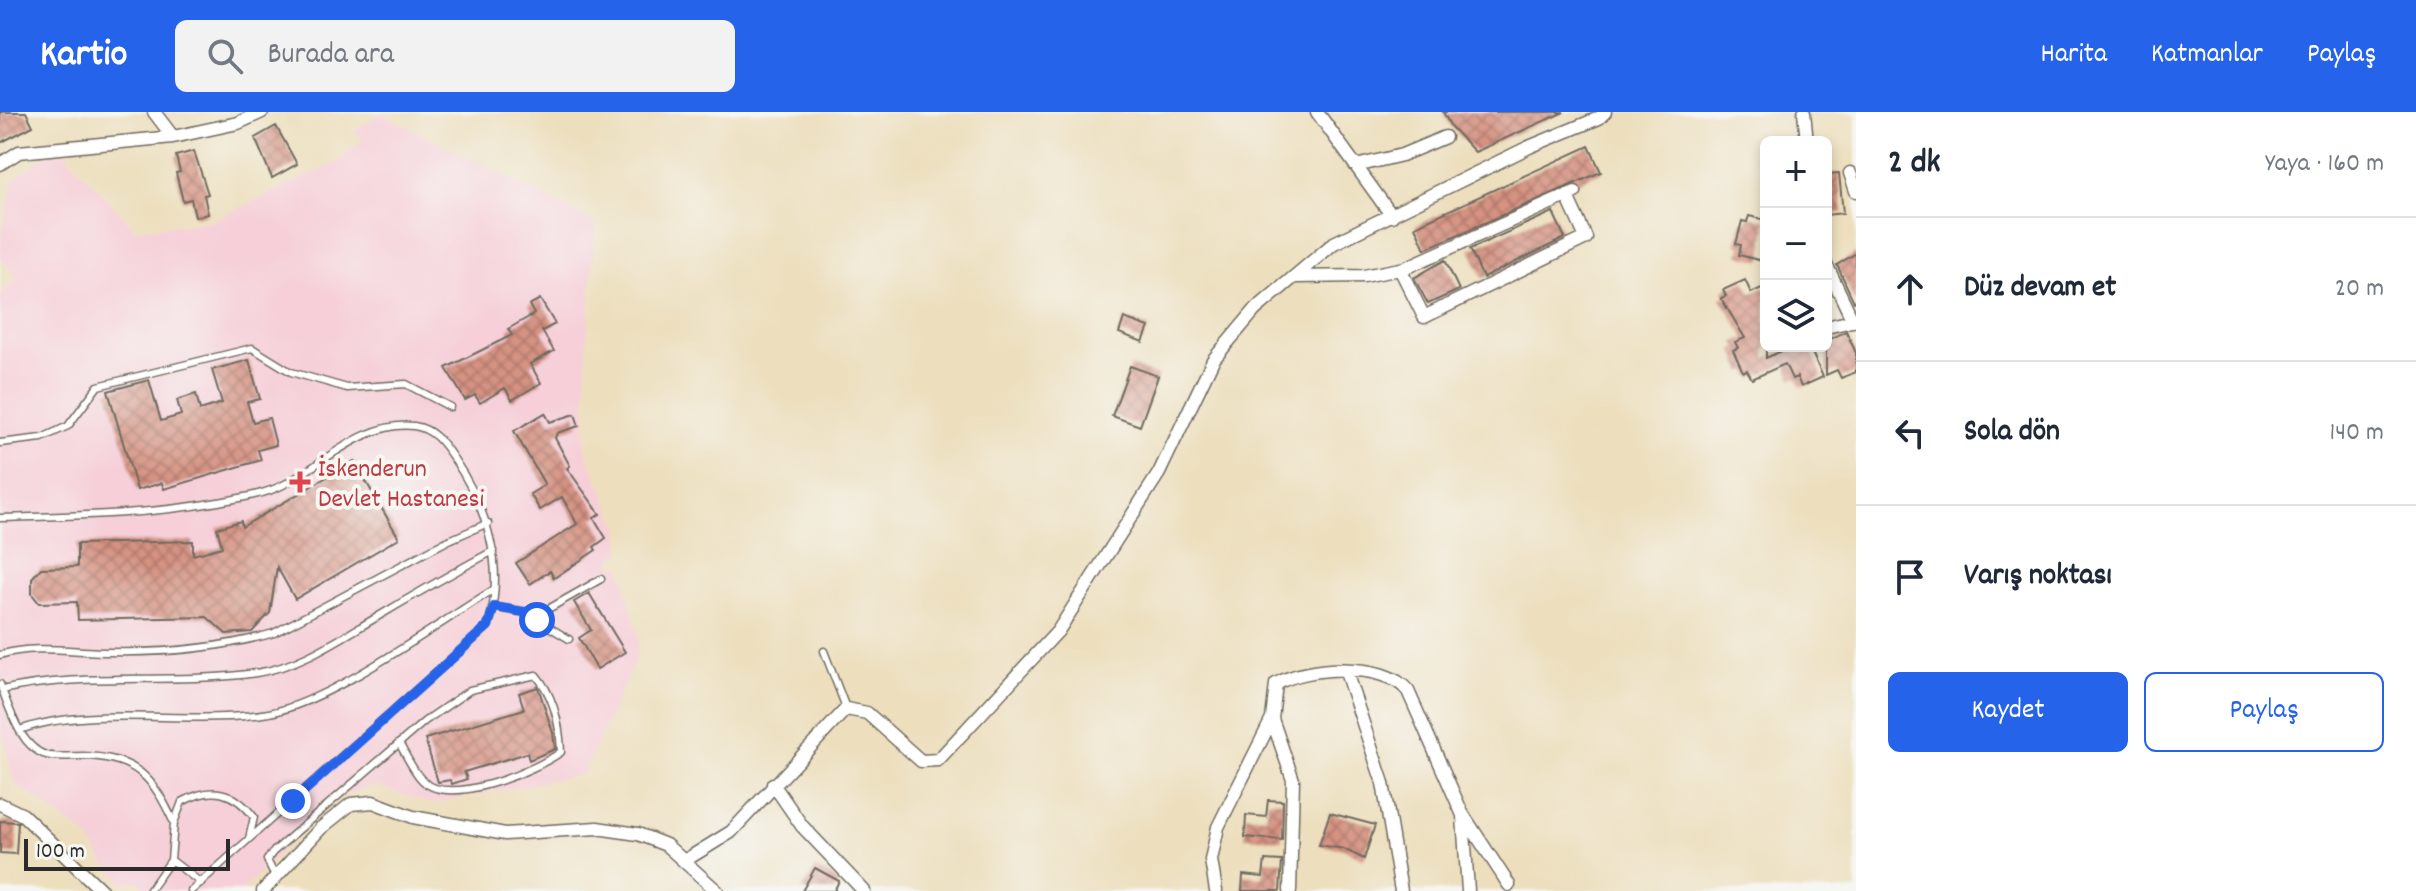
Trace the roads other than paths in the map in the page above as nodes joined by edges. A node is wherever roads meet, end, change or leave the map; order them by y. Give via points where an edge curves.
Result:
1 (154, 112) edge
2 (262, 112) edge
3 (1317, 112) edge
4 (1605, 112) edge
5 (1804, 112) edge
6 (1806, 136) edge
7 (173, 137) junction
8 (1445, 137) dead end
9 (0, 164) edge
10 (1356, 166) junction
11 (1850, 173) dead end
12 (1856, 191) edge
13 (1392, 216) junction
14 (1400, 269) junction
15 (1832, 276) edge
16 (1296, 277) junction
17 (1855, 321) edge
18 (1832, 326) edge
19 (450, 407) dead end
20 (0, 443) edge
21 (0, 518) edge
22 (488, 523) junction
23 (493, 551) junction
24 (601, 579) dead end
25 (493, 590) junction
26 (494, 607) junction
27 (537, 620) junction
28 (569, 639) dead end
29 (824, 651) dead end
30 (0, 655) edge
31 (1346, 672) junction
32 (1, 687) edge
33 (846, 709) junction
34 (1272, 719) junction
35 (20, 730) junction
36 (399, 743) junction
37 (773, 784) junction
38 (0, 804) edge
39 (1462, 813) junction
40 (174, 823) junction
41 (249, 839) junction
42 (171, 860) junction
43 (684, 861) junction
44 (276, 878) junction
45 (201, 883) junction
46 (1509, 885) dead end
47 (102, 891) edge
48 (149, 891) edge
49 (191, 891) edge
50 (263, 891) edge
51 (717, 891) edge
52 (864, 891) edge
53 (1216, 891) edge
54 (1290, 891) edge
55 (1401, 891) edge
56 (1468, 891) edge

1 - 7 street
2 - 7 street via 238,123
3 - 10 street
4 - 13 street
5 - 6 street
7 - 9 street via 19,152
8 - 10 street
10 - 13 street
11 - 12 street
13 - 16 street via 1334,243
14 - 14 street via 1571,194 1586,238 1424,317
14 - 16 street via 1364,276
15 - 17 street
16 - 33 street via 1255,310 1213,360 1159,473 1058,631 938,760 921,761 867,713
17 - 18 street
19 - 20 lane via 406,384 347,388 291,372 252,348 98,386 68,426 42,438
21 - 22 lane via 122,514 258,494 281,486 360,438 389,427 413,426 433,432 445,446
22 - 23 lane
22 - 30 lane via 274,633 208,646
23 - 25 lane
23 - 32 lane via 320,650 279,667 257,673
24 - 27 lane
25 - 26 lane
25 - 35 lane via 354,675 272,712 71,720
26 - 27 lane
26 - 41 lane via 488,626
27 - 28 lane
29 - 33 lane
31 - 34 street via 1293,674 1276,684
31 - 39 street via 1373,671 1399,680
31 - 55 street via 1383,783
32 - 35 lane
33 - 37 street
34 - 53 street via 1218,827 1211,860
34 - 54 street via 1293,780
35 - 40 lane via 45,755 113,756 142,774 161,795
36 - 36 lane via 470,690 536,675 548,689 561,752 543,765 478,787 442,792 423,781
36 - 44 lane via 273,852 267,860
37 - 43 street via 731,832
37 - 52 street via 802,826
38 - 47 street via 23,815
39 - 46 street
39 - 56 street
40 - 41 lane via 182,802 221,791 241,800 254,817
40 - 42 lane
41 - 45 lane
42 - 45 lane
42 - 48 lane
43 - 44 street via 666,845 638,834 597,828 505,834 413,817 373,802 351,804
43 - 51 street
44 - 50 street
45 - 49 lane

